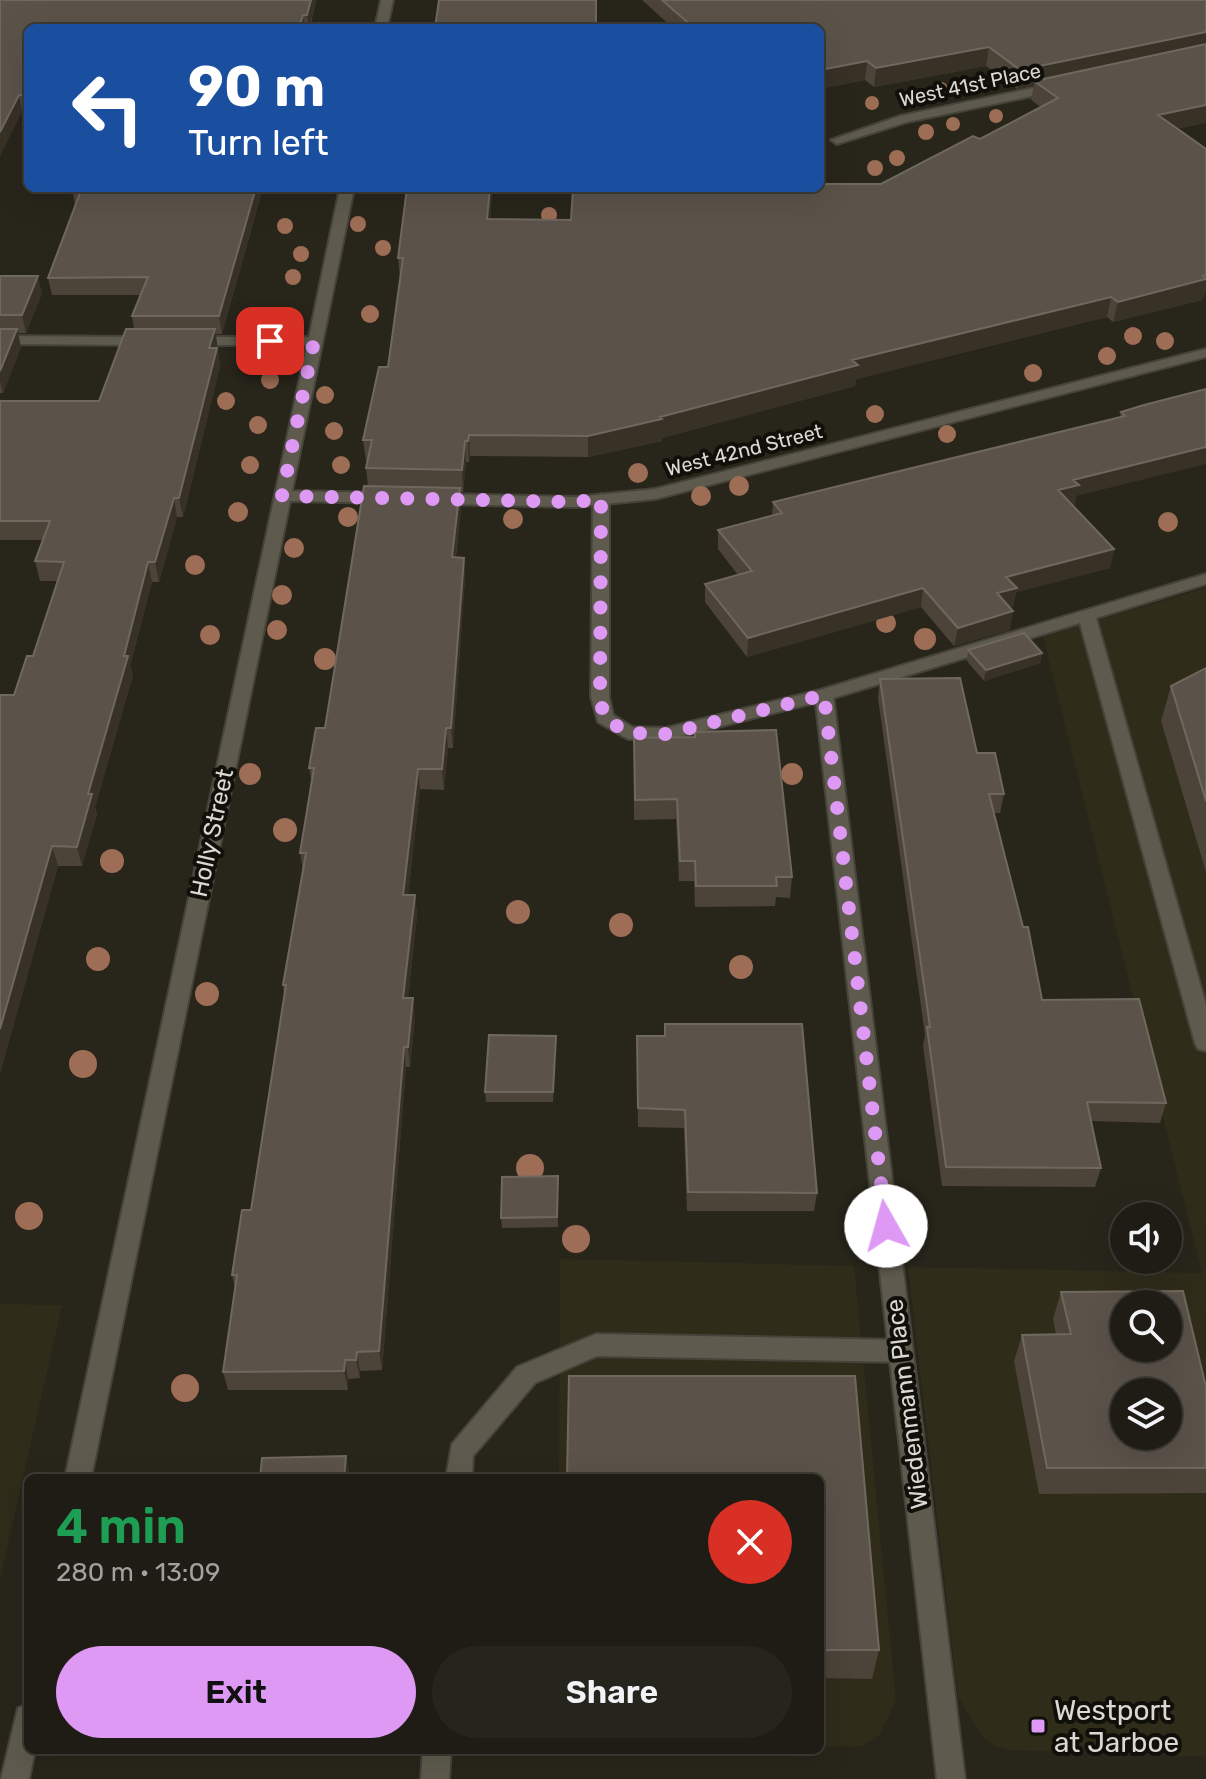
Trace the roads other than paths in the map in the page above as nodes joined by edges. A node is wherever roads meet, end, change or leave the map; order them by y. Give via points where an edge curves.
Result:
1 (387, 0) edge
2 (382, 24) edge
3 (1066, 86) edge
4 (837, 140) dead end
5 (346, 192) edge
6 (0, 340) edge
7 (314, 341) junction
8 (1206, 353) edge
9 (282, 496) junction
10 (601, 499) junction
11 (1206, 579) edge
12 (1086, 615) junction
13 (824, 695) junction
14 (1206, 1043) edge
15 (901, 1351) junction
16 (79, 1474) edge
17 (459, 1474) edge
18 (24, 1737) edge
19 (437, 1754) edge
20 (15, 1779) edge
21 (435, 1779) edge
22 (951, 1779) edge

1 - 2 street
3 - 4 street, West 41st Place via 904,119
5 - 7 street, Holly Street
6 - 7 street
7 - 9 street, Holly Street
8 - 10 street, West 42nd Street via 655,494
9 - 10 street, West 42nd Street
9 - 16 street, Holly Street
10 - 13 street via 604,718 628,733 666,734
11 - 12 street
12 - 13 street
12 - 14 street
13 - 15 street, Wiedenmann Place
15 - 17 street via 596,1345 526,1375 461,1452
15 - 22 street, Wiedenmann Place
18 - 20 street
19 - 21 street

